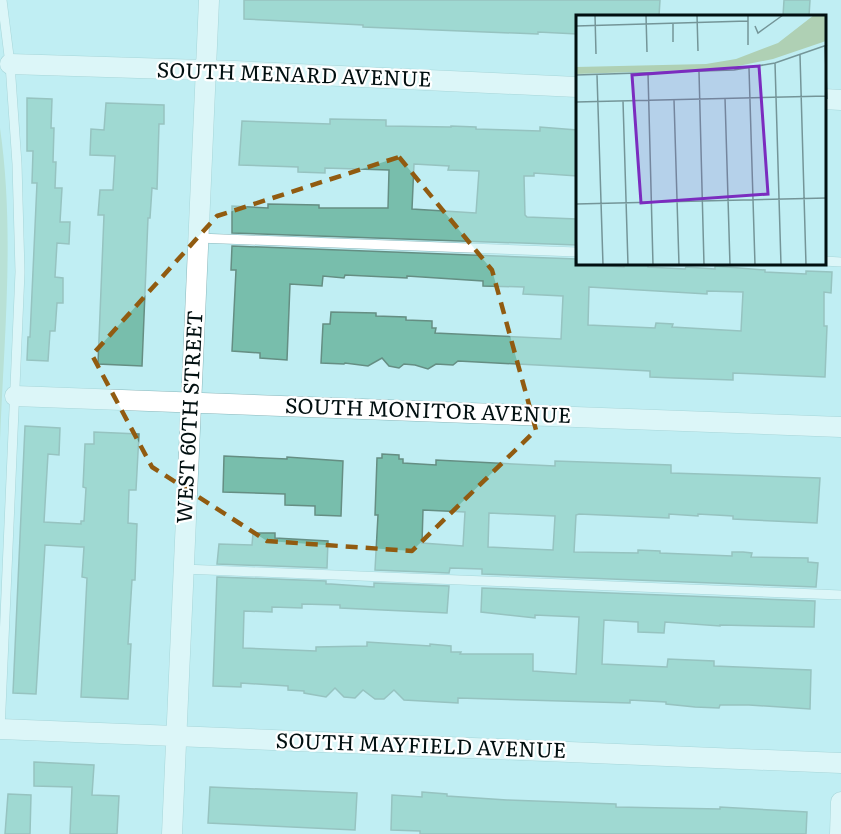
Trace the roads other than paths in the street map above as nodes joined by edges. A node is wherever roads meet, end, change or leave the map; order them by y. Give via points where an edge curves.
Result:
1 (2, 0) edge
2 (209, 0) edge
3 (10, 64) junction
4 (206, 70) junction
5 (576, 87) edge
6 (826, 99) edge
7 (841, 100) edge
8 (198, 238) junction
9 (576, 252) edge
10 (826, 261) edge
11 (841, 262) edge
12 (15, 396) junction
13 (191, 402) junction
14 (841, 428) edge
15 (183, 569) junction
16 (841, 595) edge
17 (0, 729) edge
18 (176, 736) junction
19 (0, 738) edge
20 (841, 763) edge
21 (841, 802) edge
22 (172, 834) edge
23 (840, 834) edge

1 - 3 lane
2 - 4 street, WEST 60TH STREET
3 - 4 street, SOUTH MENARD AVENUE
3 - 12 lane via 20,272
4 - 5 street, SOUTH MENARD AVENUE
4 - 8 street, WEST 60TH STREET
6 - 7 street
8 - 9 lane
8 - 13 street, WEST 60TH STREET
10 - 11 lane
12 - 13 street, SOUTH MONITOR AVENUE
12 - 17 lane
13 - 14 street, SOUTH MONITOR AVENUE
13 - 15 street, WEST 60TH STREET
15 - 16 lane
15 - 18 street, WEST 60TH STREET
17 - 18 street, SOUTH MAYFIELD AVENUE
17 - 19 lane
18 - 20 street, SOUTH MAYFIELD AVENUE
18 - 22 street, WEST 60TH STREET
21 - 23 street

